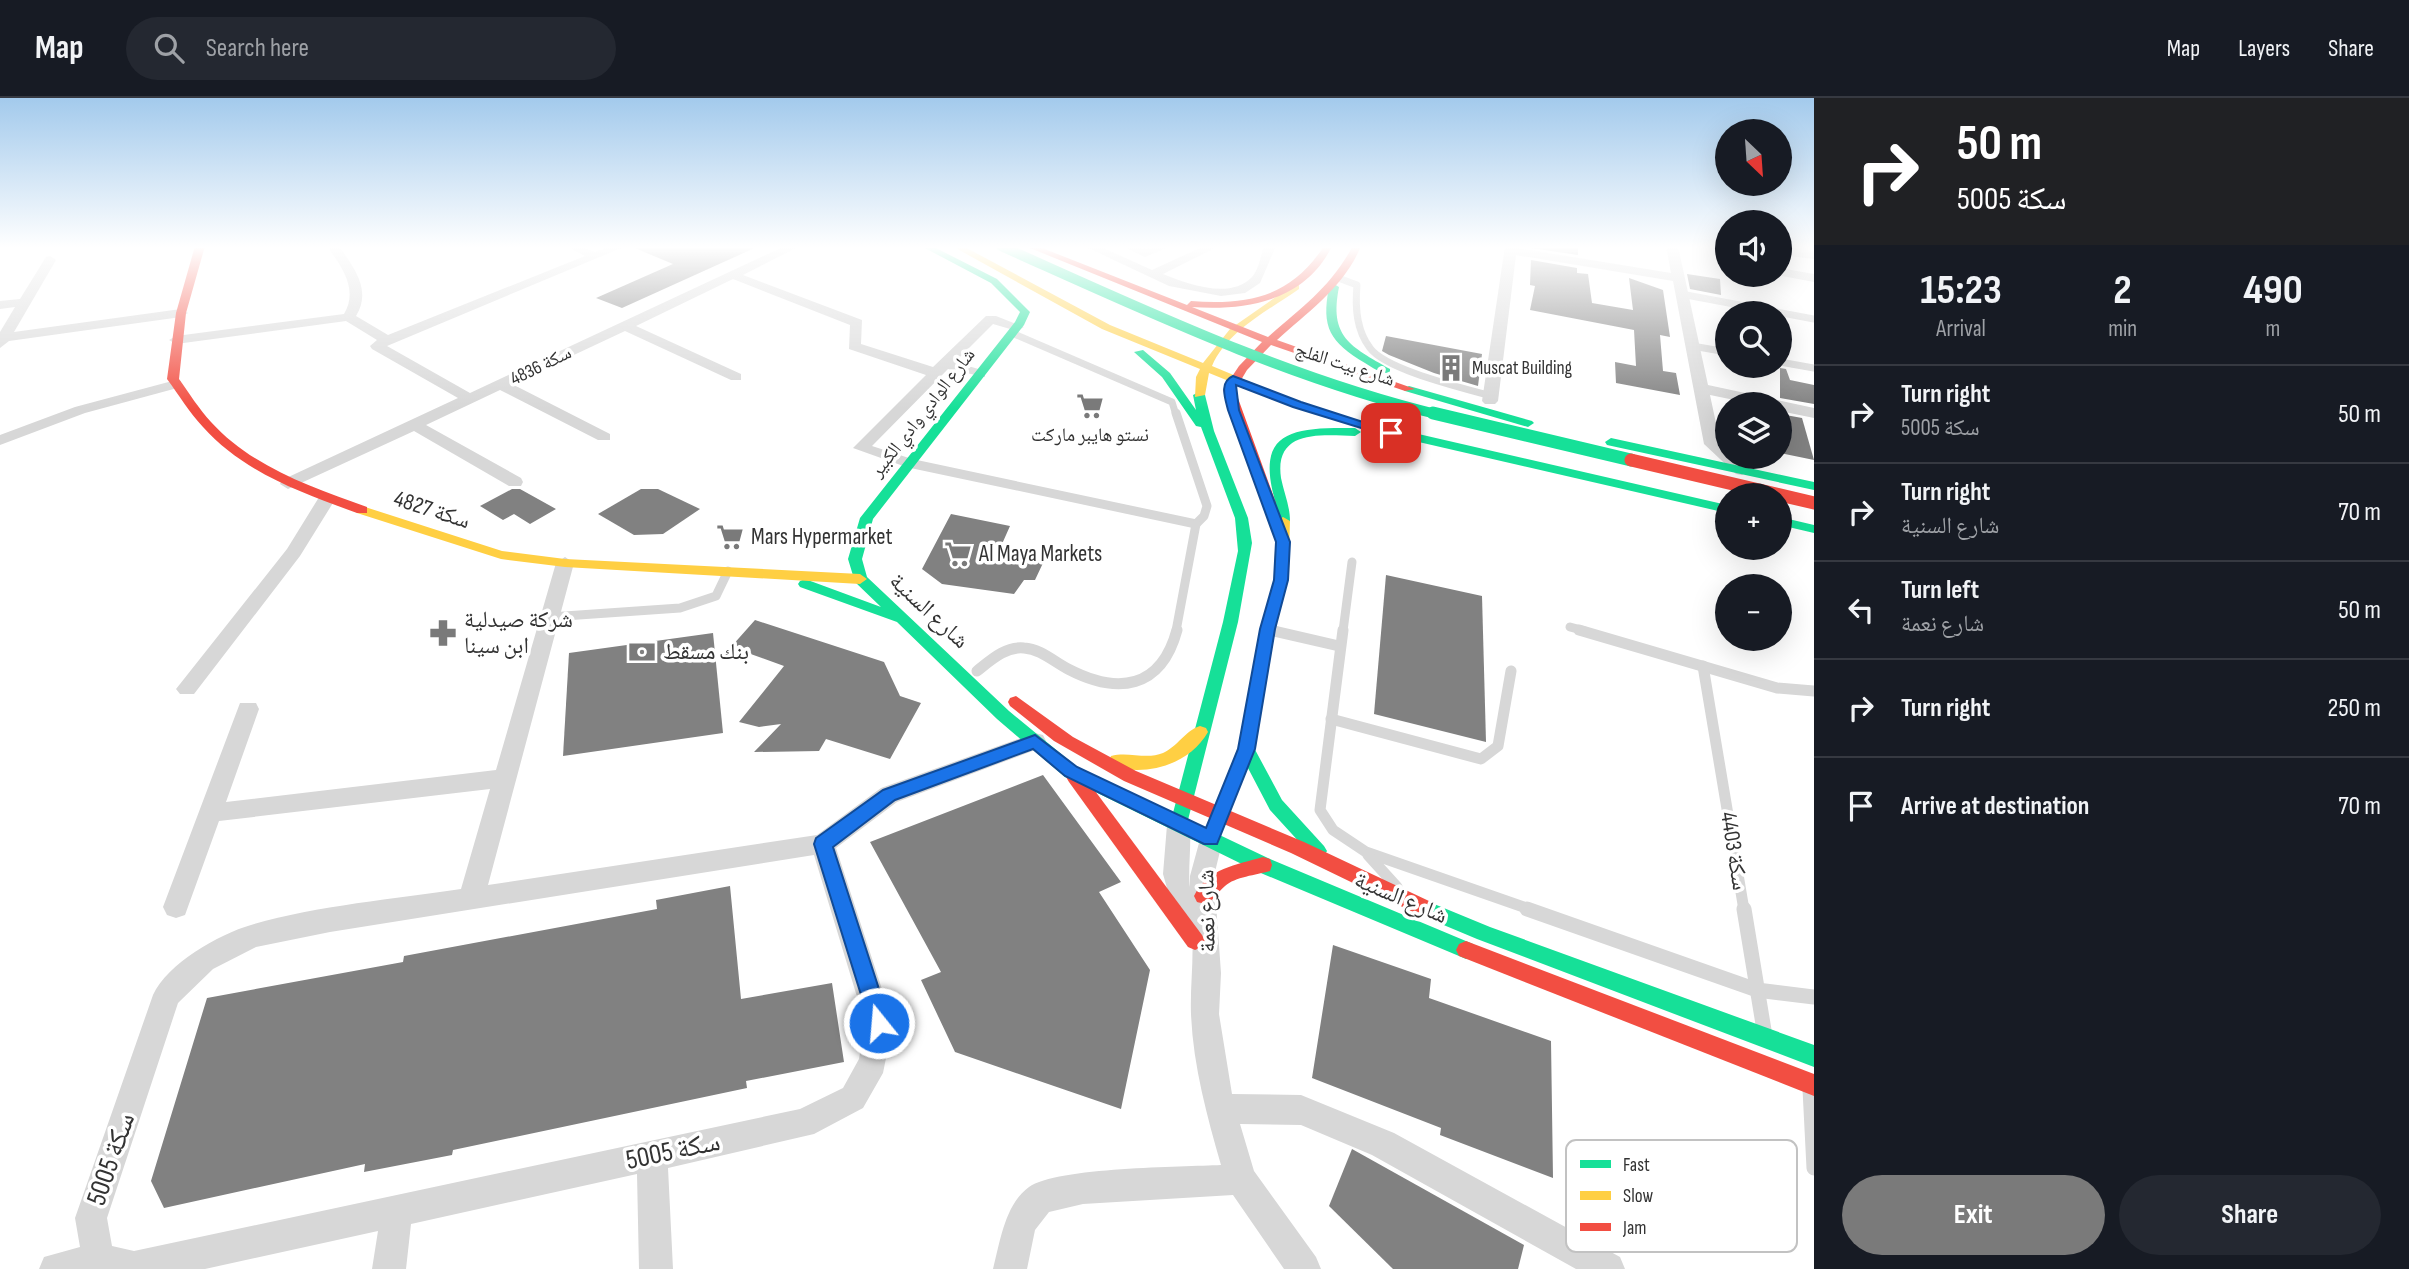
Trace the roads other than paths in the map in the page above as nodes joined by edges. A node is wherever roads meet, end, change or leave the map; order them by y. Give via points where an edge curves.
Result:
1 (185, 301) edge
2 (358, 301) edge
3 (484, 301) edge
4 (679, 301) edge
5 (799, 301) edge
6 (1019, 301) edge
7 (1061, 301) edge
8 (1097, 301) edge
9 (1122, 301) edge
10 (1151, 301) edge
11 (1166, 301) edge
12 (1179, 301) edge
13 (1258, 301) edge
14 (1278, 301) edge
15 (1317, 301) edge
16 (1331, 301) edge
17 (1356, 301) edge
18 (1504, 301) edge
19 (1683, 301) edge
20 (1720, 301) edge
21 (25, 302) joint
22 (0, 305) edge
23 (1077, 309) junction
24 (181, 313) junction
25 (348, 317) junction
26 (1814, 319) edge
27 (625, 326) junction
28 (1106, 327) junction
29 (1015, 330) junction
30 (1238, 331) junction
31 (176, 340) junction
32 (387, 340) junction
33 (2, 341) edge
34 (1268, 342) junction
35 (1692, 346) junction
36 (1715, 350) edge
37 (1792, 364) edge
38 (940, 368) junction
39 (1814, 368) edge
40 (1202, 369) junction
41 (980, 374) junction
42 (736, 377) dead end
43 (1233, 380) junction
44 (176, 384) junction
45 (502, 385) junction
46 (1700, 388) junction
47 (1409, 390) junction
48 (1718, 392) edge
49 (1491, 398) joint
50 (470, 399) junction
51 (1792, 408) edge
52 (1814, 413) edge
53 (1503, 417) junction
54 (415, 425) junction
55 (604, 437) dead end
56 (1210, 438) junction
57 (0, 440) edge
58 (1712, 444) junction
59 (1461, 449) junction
60 (1679, 457) junction
61 (909, 463) junction
62 (1537, 465) junction
63 (1742, 470) junction
64 (515, 482) dead end
65 (288, 484) junction
66 (1814, 486) edge
67 (1715, 492) edge
68 (327, 498) junction
69 (1814, 503) edge
70 (1715, 506) edge
71 (1196, 524) junction
72 (1792, 524) edge
73 (1814, 529) edge
74 (863, 530) junction
75 (1283, 542) junction
76 (843, 548) dead end
77 (829, 558) dead end
78 (1352, 562) dead end
79 (565, 563) junction
80 (728, 572) junction
81 (780, 574) junction
82 (860, 579) junction
83 (550, 617) junction
84 (908, 623) junction
85 (1570, 627) dead end
86 (1267, 629) junction
87 (1339, 646) junction
88 (1703, 666) junction
89 (977, 671) junction
90 (1511, 671) dead end
91 (187, 689) dead end
92 (1814, 691) edge
93 (248, 709) dead end
94 (1331, 719) junction
95 (1200, 732) junction
96 (1035, 741) junction
97 (1246, 749) junction
98 (1100, 759) junction
99 (1071, 772) junction
100 (504, 778) junction
101 (210, 813) junction
102 (1181, 813) junction
103 (1214, 827) junction
104 (823, 844) junction
105 (1366, 852) junction
106 (1331, 862) junction
107 (1264, 864) junction
108 (472, 896) junction
109 (1203, 896) junction
110 (1410, 902) junction
111 (176, 907) dead end
112 (1195, 942) junction
113 (1208, 973) junction
114 (1757, 990) junction
115 (1814, 997) edge
116 (1765, 1037) junction
117 (1814, 1056) edge
118 (1812, 1084) edge
119 (1220, 1109) junction
120 (652, 1156) junction
121 (1814, 1168) edge
122 (1241, 1178) junction
123 (397, 1211) junction
124 (1566, 1246) edge
125 (1577, 1252) edge
126 (98, 1259) junction
127 (55, 1269) edge
128 (389, 1269) edge
129 (656, 1269) edge
130 (1010, 1269) edge
131 (1304, 1269) edge
132 (1608, 1269) edge

1 - 24 street
2 - 25 street
3 - 32 street
4 - 27 street, سكة 4836
5 - 38 street via 857,323 854,346
6 - 29 street via 1025,312
7 - 23 street
8 - 67 street, شارع بيت الفلج via 1187,342 1392,415
9 - 69 street, شارع بيت الفلج, bridge via 1196,334 1391,403
10 - 23 street via 1173,311 1186,327 1183,334 1162,341
11 - 30 street
12 - 13 street via 1225,307
14 - 30 street
15 - 34 street
16 - 53 street via 1331,326 1358,353 1387,371
17 - 49 lane via 1363,337 1372,351 1424,376
18 - 49 street
19 - 35 street
20 - 26 lane
21 - 22 street
21 - 33 street
23 - 28 street
24 - 31 street
24 - 33 street
25 - 31 street
25 - 32 street
27 - 42 street
27 - 45 street, سكة 4836
28 - 40 street
28 - 56 street via 1172,380
29 - 38 street via 991,319
29 - 41 street, شارع الوادي وادي الكبير
29 - 71 lane via 1039,345 1172,402 1207,506
30 - 34 street
30 - 40 street
31 - 44 street
32 - 50 street via 377,346 381,351
34 - 43 street via 1245,359
34 - 47 street
35 - 36 lane
35 - 46 street
37 - 39 lane
38 - 41 street
38 - 61 street via 861,448
40 - 43 street
40 - 56 street, شارع نعمة via 1198,398
41 - 61 street, شارع الوادي وادي الكبير
43 - 59 street via 1297,405
43 - 75 street, شارع نعمة via 1229,390 1234,410
44 - 57 street via 80,410
44 - 65 street, سكة 4827 via 209,427
45 - 50 street, سكة 4836
45 - 55 street
46 - 48 street
46 - 58 street
47 - 53 street
47 - 62 street via 1321,372 1299,373 1282,383 1290,393 1314,403
50 - 54 street, سكة 4836
51 - 52 street
53 - 60 street
54 - 64 street
54 - 65 street, سكة 4836
56 - 95 street, شارع نعمة via 1239,505 1245,541 1233,619
58 - 60 street
58 - 63 street
59 - 62 street
59 - 75 street via 1413,445 1350,431 1292,436 1278,449 1274,475 1284,509
60 - 63 street
61 - 71 lane
61 - 74 street, شارع الوادي وادي الكبير
62 - 70 street
63 - 66 street
65 - 68 street, سكة 4827
68 - 79 street, سكة 4827 via 501,555
68 - 91 street via 293,552
71 - 89 lane via 1173,641 1163,664 1144,680 1128,686 1097,681 1039,652 1017,647
72 - 73 street
74 - 76 street
74 - 82 street, شارع الوادي وادي الكبير via 855,559
75 - 86 street, شارع نعمة via 1281,580
77 - 81 street via 805,570
78 - 87 lane
79 - 80 street, سكة 4827
79 - 83 street
80 - 81 street, سكة 4827
80 - 83 lane via 716,596 680,608
81 - 82 street, سكة 4827
81 - 84 street
82 - 84 street, شارع السنية
82 - 89 street, شارع السنية
83 - 100 street
84 - 96 street, شارع السنية
85 - 88 lane
86 - 87 lane
86 - 97 street, شارع نعمة
87 - 94 lane
88 - 92 lane via 1777,688
88 - 114 lane, سكة 4403
89 - 98 street, شارع السنية via 1067,741
90 - 94 lane via 1498,746 1481,759
93 - 101 street
94 - 105 lane via 1320,810 1333,830
95 - 98 street via 1177,758 1147,765
95 - 102 street, شارع نعمة
96 - 99 street, شارع السنية
96 - 104 street, سكة 5005 via 889,795
97 - 103 street, شارع نعمة
97 - 106 street via 1276,809
98 - 102 street, شارع السنية
99 - 102 street, شارع السنية
99 - 112 street
100 - 101 street
100 - 108 street
101 - 111 street
102 - 103 street, شارع السنية
102 - 103 street, شارع السنية
102 - 112 street, شارع نعمة via 1172,857
103 - 106 street, شارع السنية
103 - 107 street, شارع السنية
103 - 109 street, شارع نعمة via 1202,876
104 - 108 street, سكة 5005
104 - 120 street, سكة 5005 via 879,1023 873,1063 853,1098 803,1123
105 - 110 lane
105 - 114 lane
106 - 110 street, شارع السنية
107 - 109 street via 1220,878
107 - 118 street, شارع السنية via 1484,957
108 - 126 street, سكة 5005 via 252,936 204,960 167,995 90,1217
109 - 113 street, شارع نعمة
110 - 116 street, شارع السنية
112 - 113 street, شارع نعمة
113 - 119 street, شارع نعمة via 1205,1014
114 - 115 lane
114 - 116 lane, سكة 4403
116 - 117 street, شارع السنية
118 - 121 lane
119 - 122 street, شارع نعمة
119 - 124 street via 1301,1110 1383,1144
120 - 123 street, سكة 5005
120 - 129 street
122 - 130 street via 1083,1188 1040,1198 1021,1223
122 - 131 street, شارع نعمة
123 - 126 street, سكة 5005 via 134,1268
123 - 128 street
125 - 132 street
126 - 127 street

